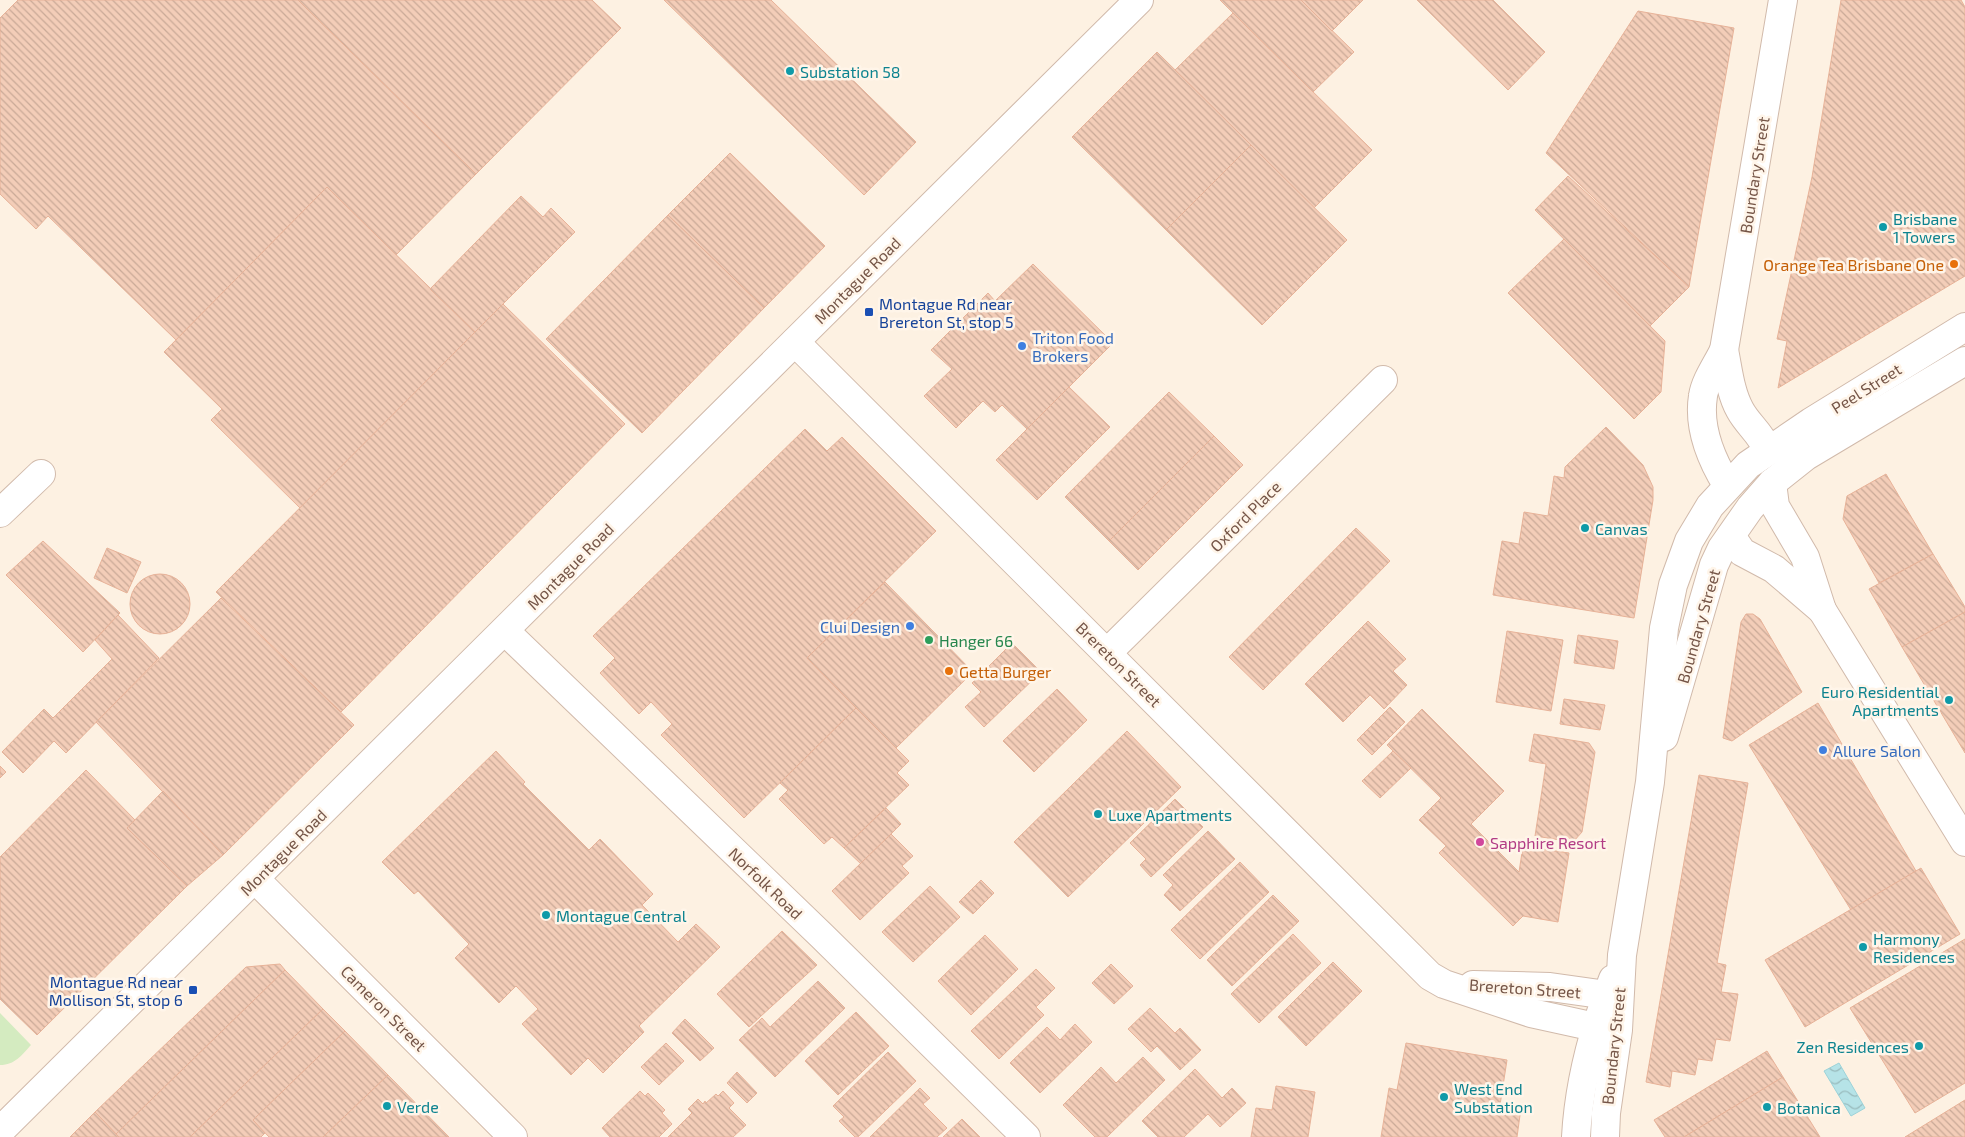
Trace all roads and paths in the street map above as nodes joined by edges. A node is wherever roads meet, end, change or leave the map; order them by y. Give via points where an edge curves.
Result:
1 (1139, 0) edge
2 (1783, 0) edge
3 (1965, 327) edge
4 (795, 342) junction
5 (1724, 350) junction
6 (1965, 361) edge
7 (1383, 380) dead end
8 (1768, 451) junction
9 (41, 474) dead end
10 (1772, 483) junction
11 (1727, 485) junction
12 (0, 513) edge
13 (1731, 536) junction
14 (1822, 610) junction
15 (505, 631) junction
16 (1108, 652) junction
17 (1650, 782) junction
18 (1965, 842) edge
19 (255, 879) junction
20 (1622, 955) junction
21 (1444, 984) junction
22 (1606, 995) junction
23 (1595, 1027) junction
24 (0, 1131) edge
25 (513, 1137) edge
26 (1026, 1137) edge
27 (1576, 1137) edge
28 (1605, 1137) edge

1 - 4 street, Montague Road
2 - 5 street, Boundary Street
3 - 8 street, Peel Street
4 - 15 street, Montague Road
4 - 16 street, Brereton Street
5 - 8 street, Boundary Street via 1740,410 1763,438
5 - 11 street, Boundary Street via 1703,395 1703,420 1708,448
6 - 10 street, Peel Street via 1806,456
7 - 16 street, Oxford Place
8 - 10 street
8 - 11 street, Boundary Street
9 - 12 street
10 - 13 street, Boundary Street
10 - 14 street via 1775,506 1805,557
11 - 13 street
11 - 17 street, Boundary Street via 1695,529 1673,585 1661,649
13 - 14 street via 1742,552 1774,569
13 - 17 street, Boundary Street via 1722,548 1709,582
14 - 18 street
15 - 19 street, Montague Road
15 - 26 street, Norfolk Road
16 - 21 street, Brereton Street via 1420,966
17 - 20 street, Boundary Street
19 - 24 street, Montague Road
19 - 25 street, Cameron Street
20 - 22 street, Boundary Street
20 - 28 street, Boundary Street via 1618,1030
21 - 22 street, Brereton Street via 1550,987
21 - 23 street, Brereton Street via 1537,1014
22 - 23 street, Boundary Street
23 - 27 street, Boundary Street via 1578,1110

